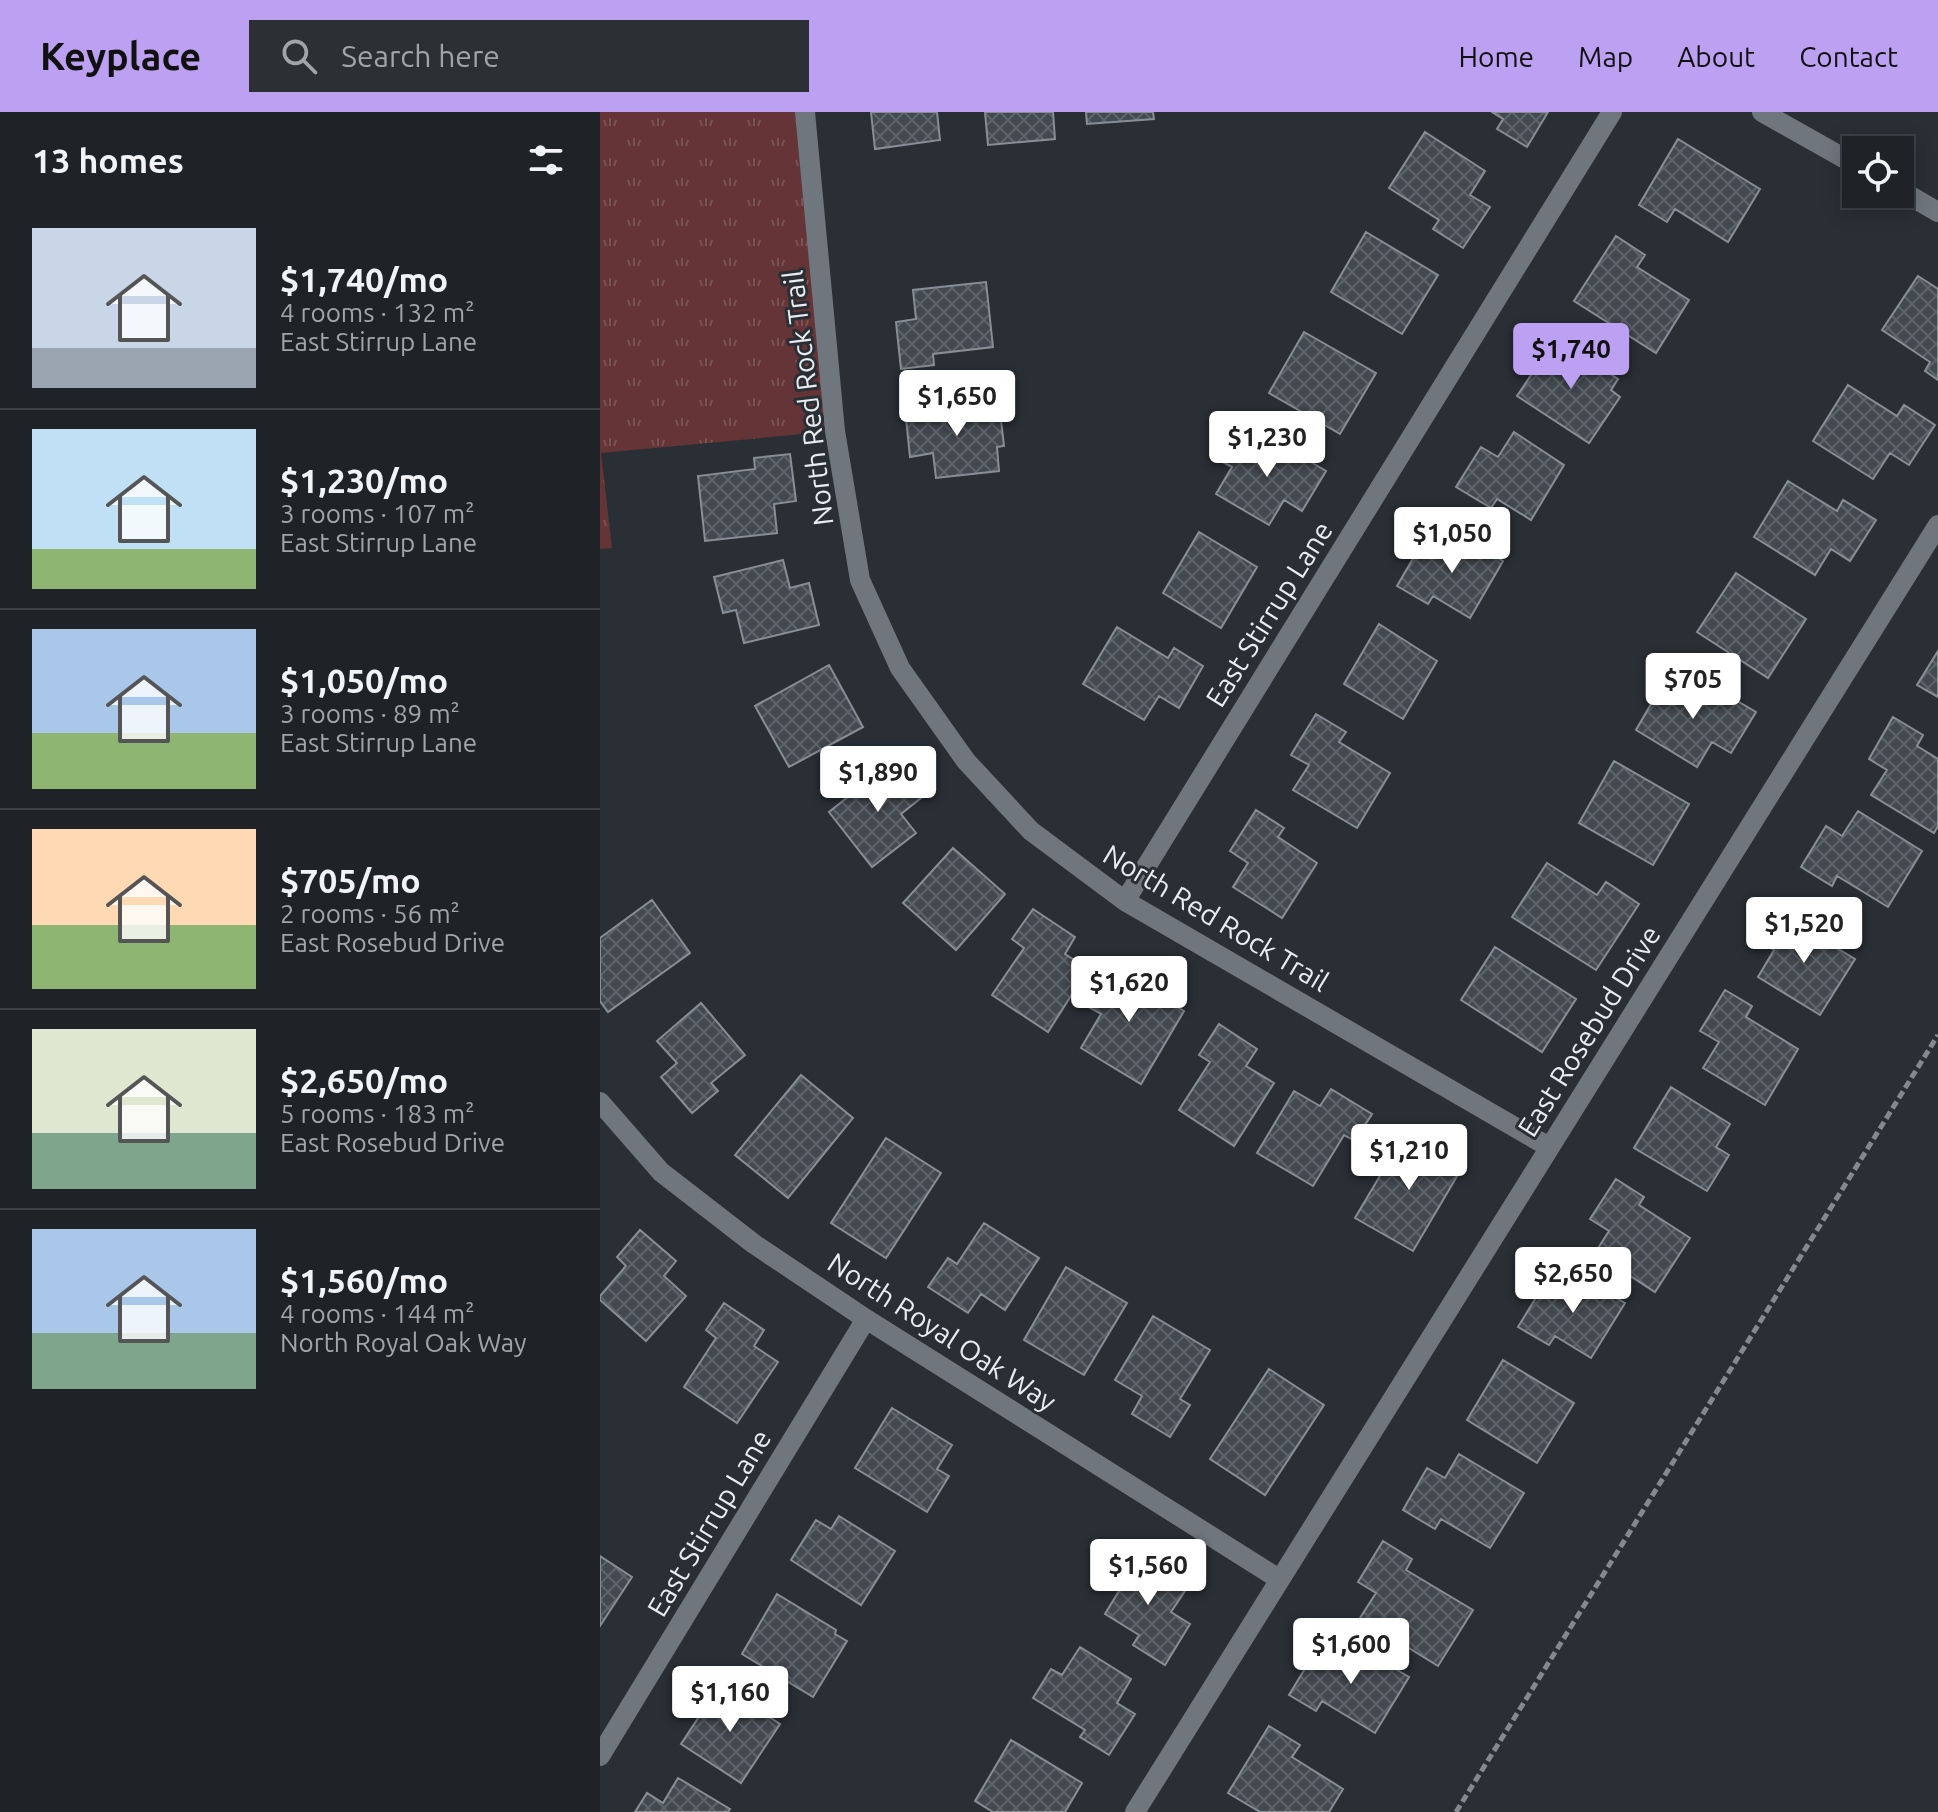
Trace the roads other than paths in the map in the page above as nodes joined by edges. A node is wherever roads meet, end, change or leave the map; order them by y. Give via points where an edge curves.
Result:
1 (805, 112) edge
2 (1612, 112) edge
3 (1762, 112) edge
4 (1842, 157) edge
5 (1914, 198) edge
6 (1938, 212) edge
7 (1938, 525) edge
8 (1125, 901) junction
9 (600, 1102) edge
10 (1549, 1147) junction
11 (866, 1319) junction
12 (1279, 1579) junction
13 (603, 1745) edge
14 (1135, 1812) edge

1 - 8 street, North Red Rock Trail via 835,431 860,580 900,668 966,761 1031,831
2 - 8 street, East Stirrup Lane
3 - 4 street
5 - 6 street
7 - 10 street, East Rosebud Drive
8 - 10 street, North Red Rock Trail
9 - 11 street, North Royal Oak Way via 661,1172 754,1244
10 - 12 street, East Rosebud Drive
11 - 12 street, North Royal Oak Way
11 - 13 street, East Stirrup Lane
12 - 14 street, East Rosebud Drive

